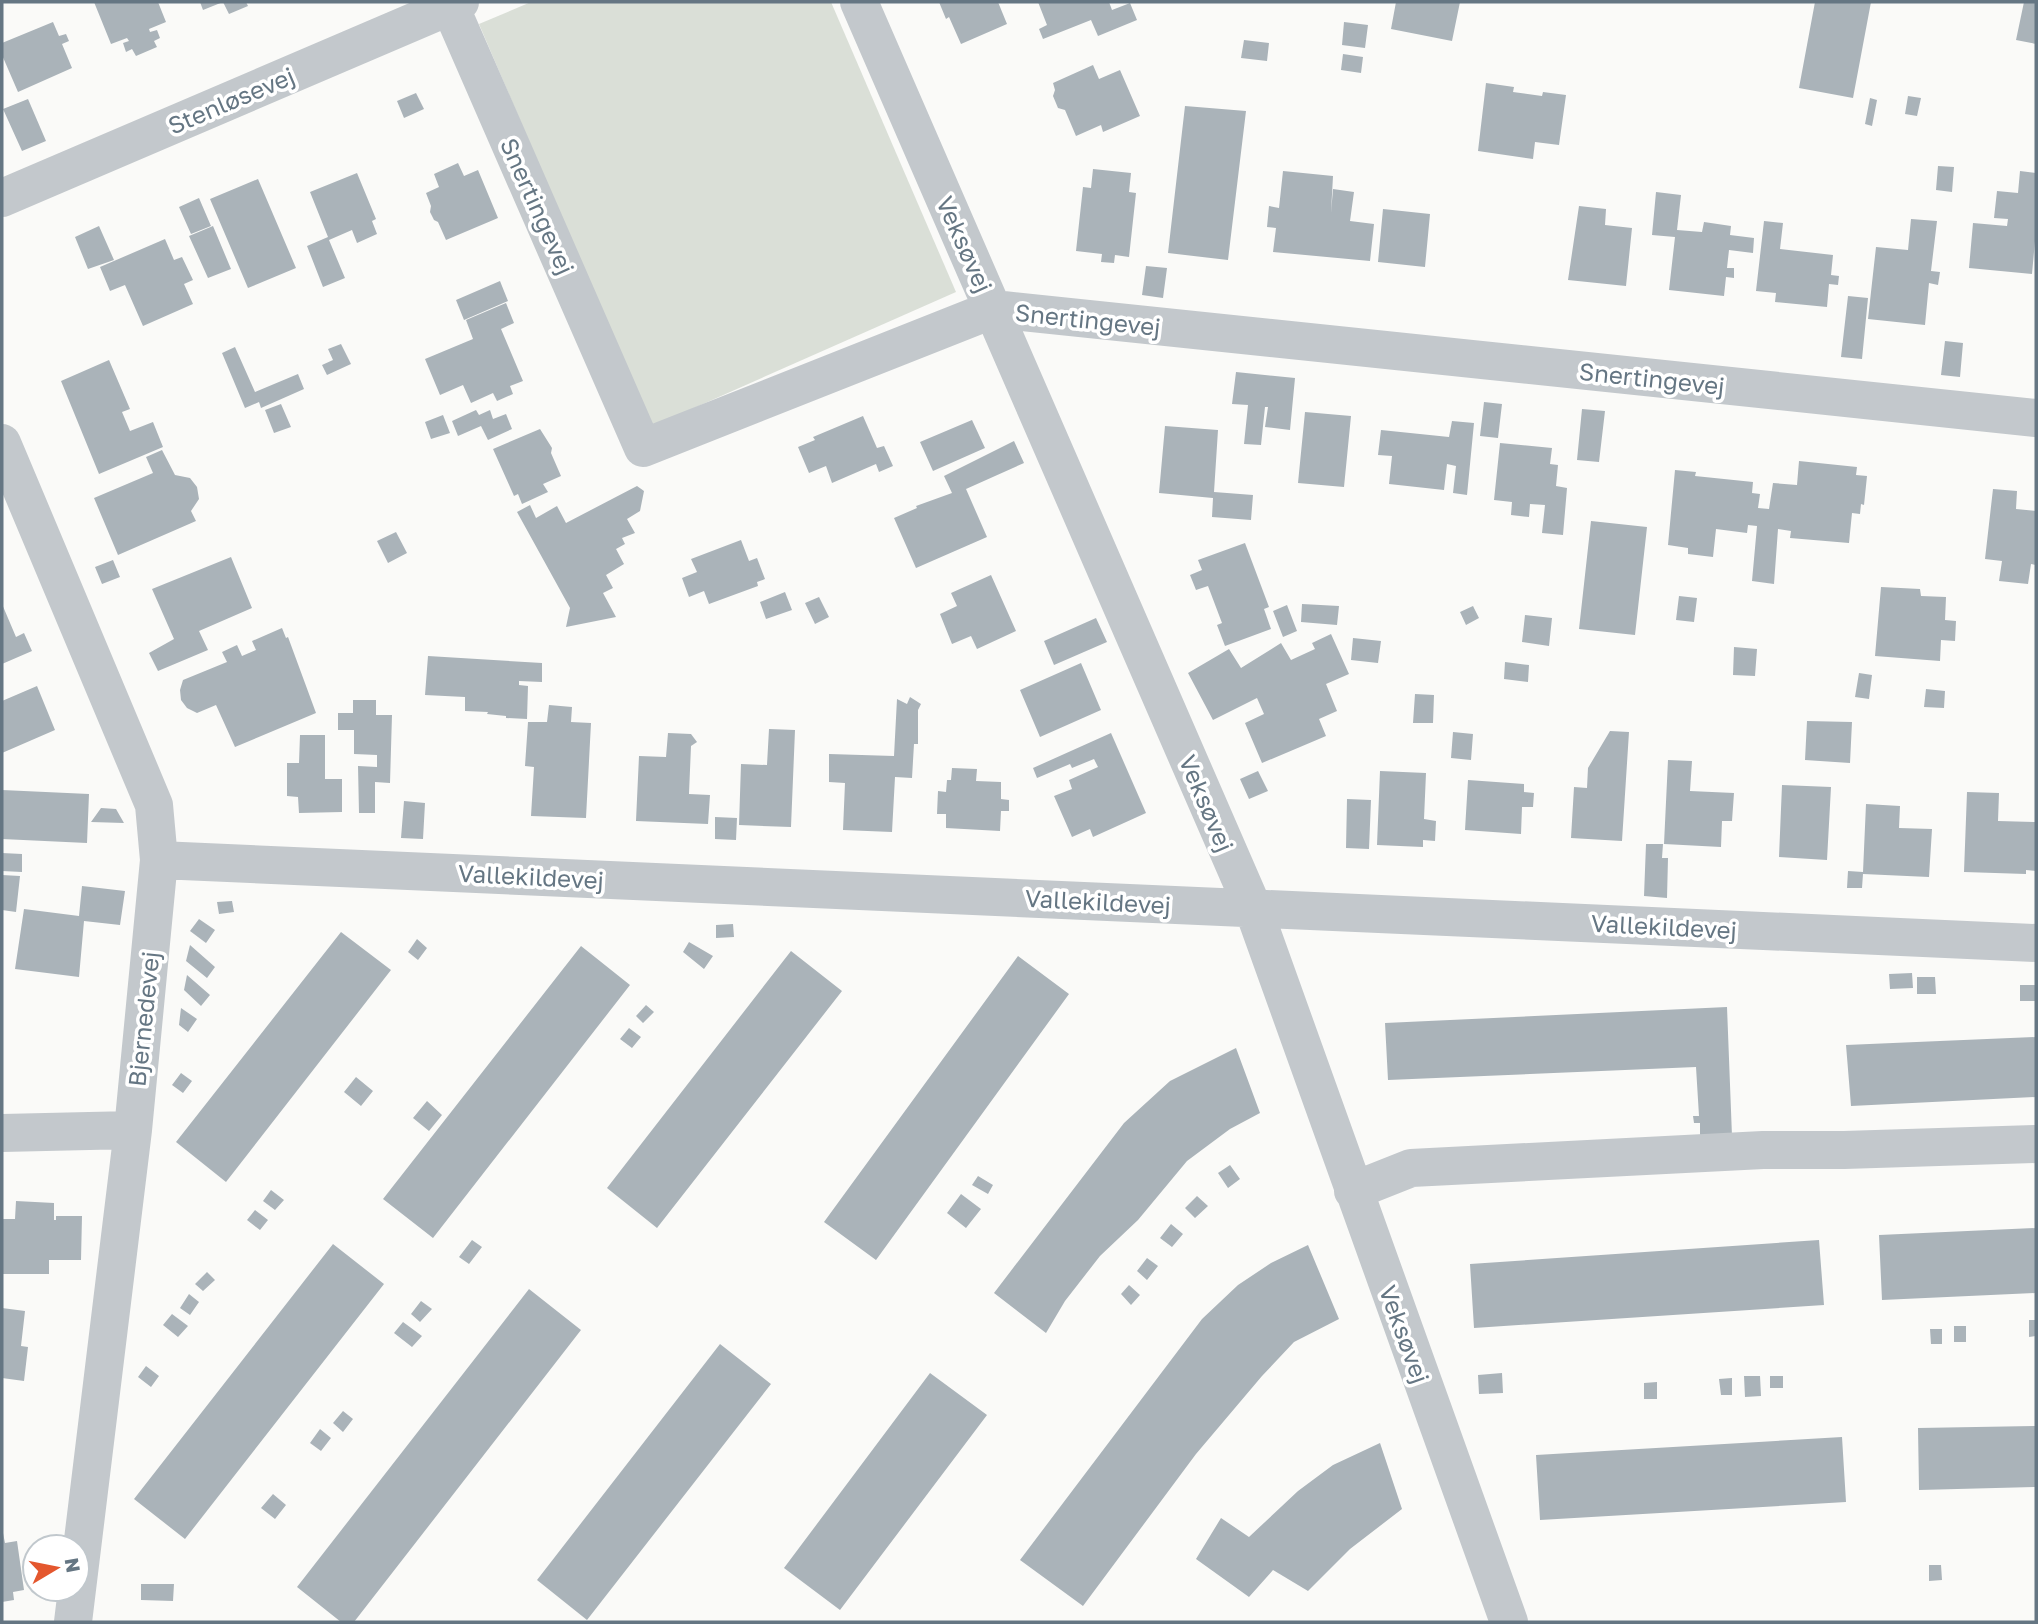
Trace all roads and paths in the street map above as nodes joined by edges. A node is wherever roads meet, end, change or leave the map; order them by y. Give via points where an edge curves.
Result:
1 (859, 2) edge
2 (455, 4) edge
3 (2, 198) edge
4 (994, 309) junction
5 (2036, 418) edge
6 (2, 443) edge
7 (159, 860) junction
8 (1252, 908) junction
9 (2036, 943) edge
10 (132, 1130) junction
11 (2, 1133) edge
12 (2036, 1144) edge
13 (1353, 1191) junction
14 (73, 1622) edge
15 (1509, 1622) edge

1 - 4 street, Veksøvej
2 - 3 street, Stenløsevej
2 - 4 street, Snertingevej via 643,448
4 - 5 street, Snertingevej
4 - 8 street, Veksøvej
6 - 7 street, Bjernedevej via 155,805
7 - 8 street, Vallekildevej
7 - 10 street, Bjernedevej
8 - 9 street, Vallekildevej
8 - 13 street, Veksøvej
10 - 11 street
10 - 14 street, Bjernedevej
12 - 13 street via 1763,1150 1411,1168
13 - 15 street, Veksøvej

